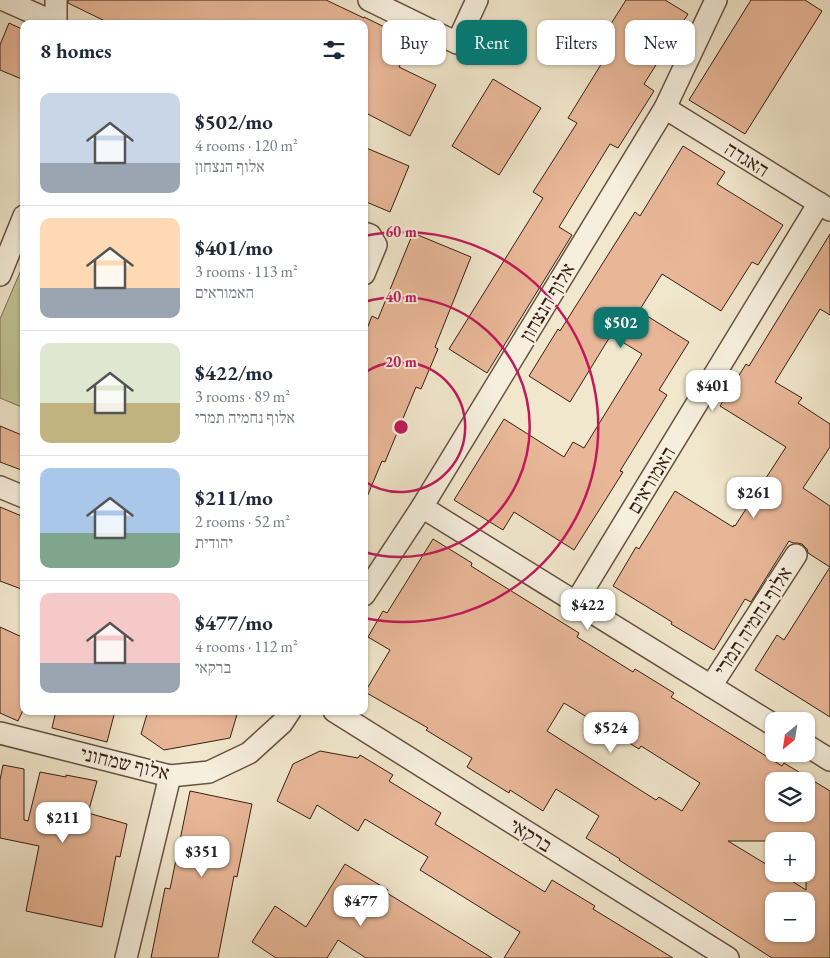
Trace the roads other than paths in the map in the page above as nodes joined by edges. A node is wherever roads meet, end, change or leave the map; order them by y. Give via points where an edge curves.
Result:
1 (4, 0) edge
2 (56, 0) edge
3 (369, 0) edge
4 (477, 0) edge
5 (716, 0) edge
6 (49, 20) edge
7 (56, 20) edge
8 (665, 108) junction
9 (825, 207) edge
10 (20, 225) edge
11 (368, 234) edge
12 (368, 264) edge
13 (1, 268) edge
14 (0, 487) edge
15 (20, 495) edge
16 (422, 506) junction
17 (796, 556) dead end
18 (368, 589) edge
19 (576, 602) junction
20 (711, 686) junction
21 (287, 715) edge
22 (340, 715) edge
23 (765, 719) edge
24 (0, 733) edge
25 (815, 751) edge
26 (830, 760) edge
27 (170, 776) junction
28 (126, 958) edge
29 (728, 958) edge

1 - 6 street
2 - 7 street
3 - 4 street via 457,43
5 - 8 street, אלוף הנצחון
8 - 9 street, האגדה
8 - 16 street, אלוף הנצחון
9 - 19 street, האמוראים
10 - 13 street
11 - 12 street via 376,244
14 - 15 street
16 - 18 street, אלוף הנצחון
16 - 19 street, אלוף נחמיה תמרי
17 - 20 street, אלוף נחמיה תמרי
19 - 20 street, אלוף נחמיה תמרי
20 - 23 street, אלוף נחמיה תמרי
21 - 27 street, אלוף שמחוני via 249,753 209,772
22 - 29 street, ברקאי
24 - 27 street, אלוף שמחוני
25 - 26 street
27 - 28 street

